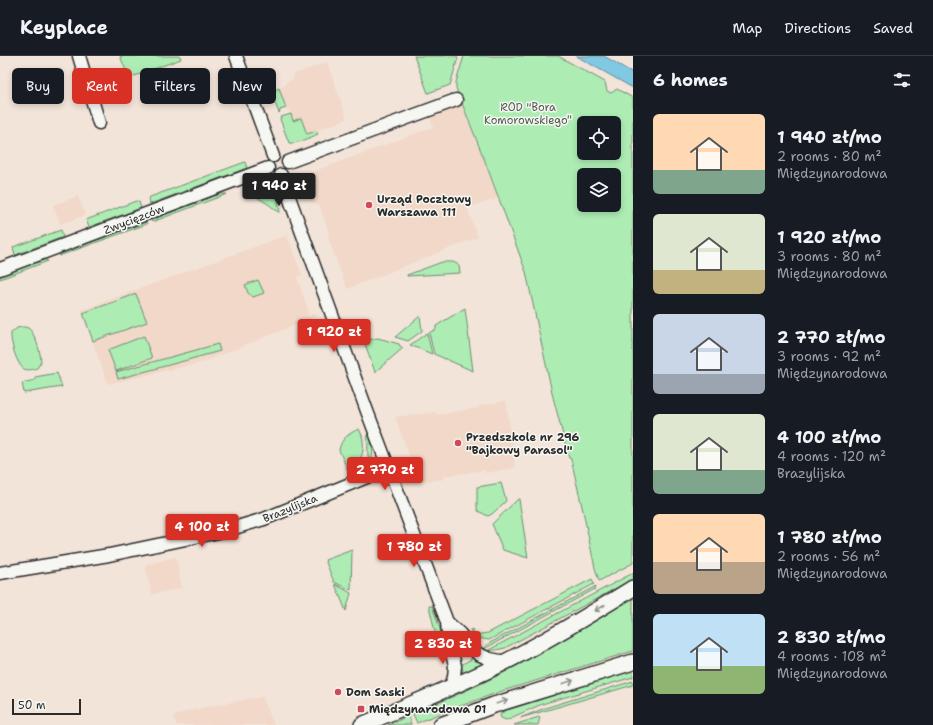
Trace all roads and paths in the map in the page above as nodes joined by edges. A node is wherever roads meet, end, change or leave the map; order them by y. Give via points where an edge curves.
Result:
1 (78, 56) edge
2 (236, 56) edge
3 (456, 100) dead end
4 (99, 123) dead end
5 (274, 156) junction
6 (288, 162) junction
7 (268, 168) junction
8 (281, 175) junction
9 (0, 269) edge
10 (389, 468) junction
11 (0, 573) edge
12 (633, 588) edge
13 (447, 622) junction
14 (506, 662) junction
15 (633, 662) edge
16 (451, 687) junction
17 (362, 725) edge
18 (441, 725) edge

1 - 4 street
2 - 5 street
3 - 6 street
5 - 6 street via 284,156
5 - 7 street via 269,160
6 - 8 street via 288,170
7 - 8 street via 274,174
7 - 9 street, Zwycięzców
8 - 10 street
10 - 11 street, Brazylijska via 264,519 224,531 109,555
10 - 13 street
12 -> 14 main road
13 - 14 street via 478,654
13 - 16 street via 455,666
14 - 16 main road
18 -> 15 main road via 494,705
16 - 17 main road

